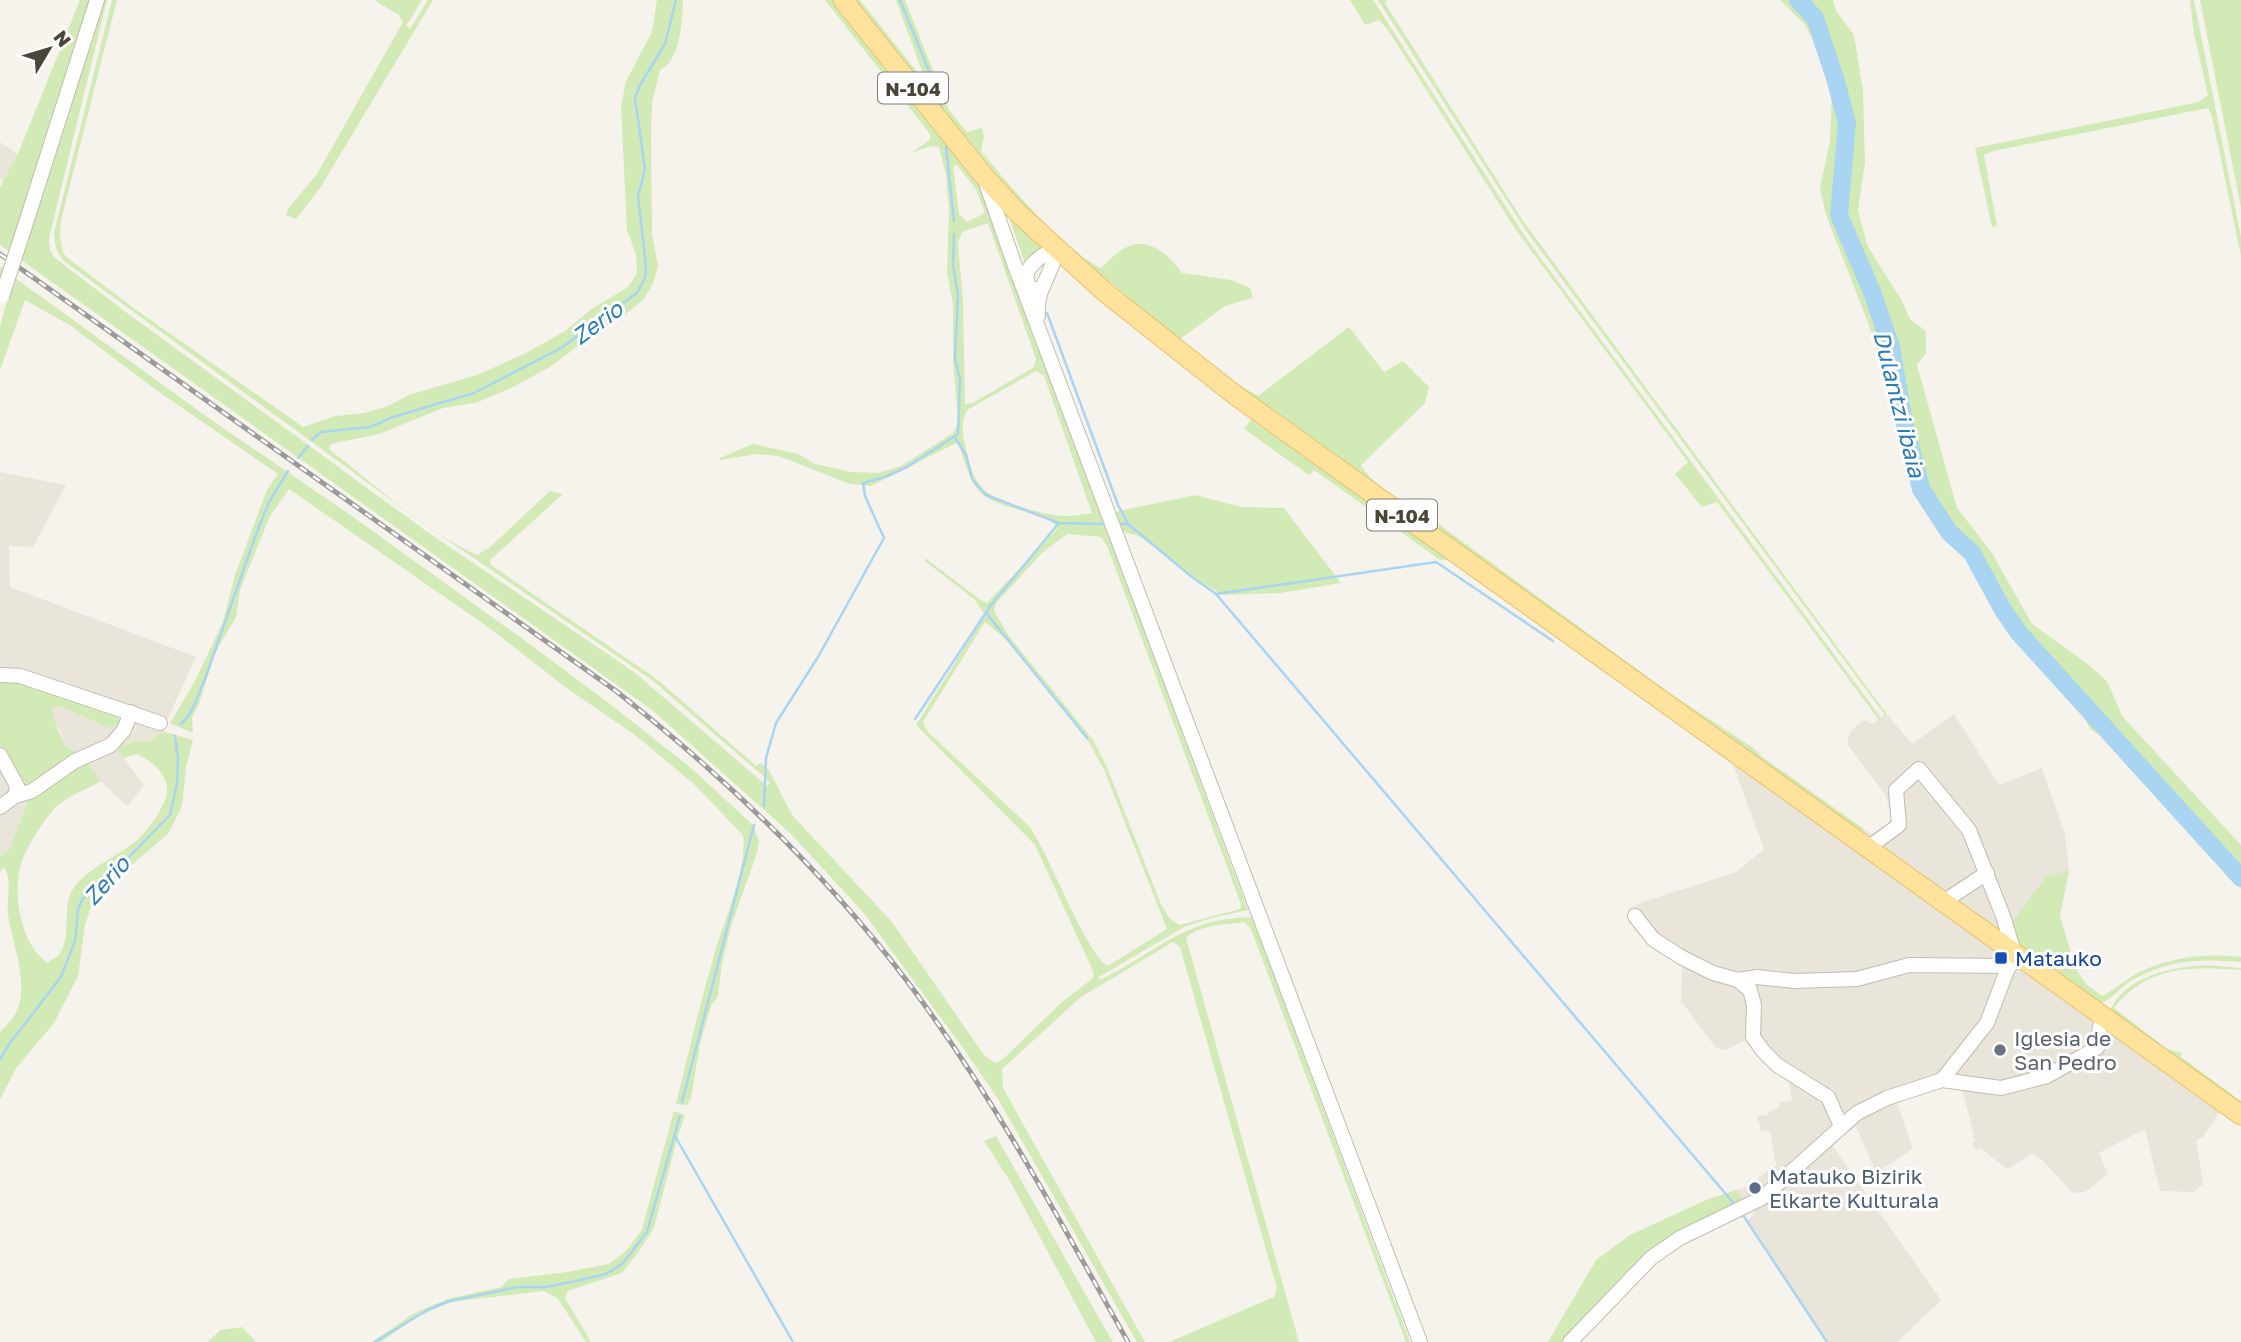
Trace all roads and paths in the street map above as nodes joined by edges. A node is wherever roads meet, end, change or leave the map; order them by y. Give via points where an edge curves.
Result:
1 (97, 0) edge
2 (843, 0) edge
3 (983, 175) junction
4 (1056, 249) junction
5 (1079, 269) junction
6 (1035, 284) junction
7 (1, 299) edge
8 (0, 675) edge
9 (131, 712) junction
10 (160, 723) dead end
11 (0, 755) edge
12 (15, 796) junction
13 (0, 807) edge
14 (1868, 848) junction
15 (1987, 873) junction
16 (1942, 902) junction
17 (1635, 916) dead end
18 (2012, 959) junction
19 (1738, 980) junction
20 (2102, 1014) junction
21 (1942, 1080) junction
22 (2241, 1115) edge
23 (1841, 1126) junction
24 (1420, 1342) edge
25 (1570, 1342) edge

1 - 7 street, bridge
2 - 3 main road, N-104
3 - 4 main road, N-104
3 - 6 street
4 - 5 main road, N-104
4 - 6 street
4 - 6 street via 1040,256 1029,269 1026,279
5 - 6 street
5 - 14 main road, N-104 via 1235,395
6 - 24 street via 1040,328
8 - 9 street via 20,676
9 - 10 street
9 - 12 street via 111,745 75,761 32,791
11 - 12 street via 17,786
12 - 13 street
14 - 15 street via 1899,825 1896,790 1919,769 1969,830
14 - 16 main road, N-104
15 - 16 street
15 - 18 street
16 - 18 main road, N-104
17 - 19 street via 1653,939 1681,957
18 - 19 street via 1909,965 1857,979
18 - 20 main road, N-104
18 - 21 street via 1987,1023
19 - 23 street via 1750,990 1754,1005 1753,1037 1777,1065 1828,1097
20 - 21 street via 2097,1048 2047,1076 2001,1088
20 - 22 main road, N-104
21 - 23 street via 1887,1098
23 - 25 street via 1762,1198 1680,1238 1651,1258

